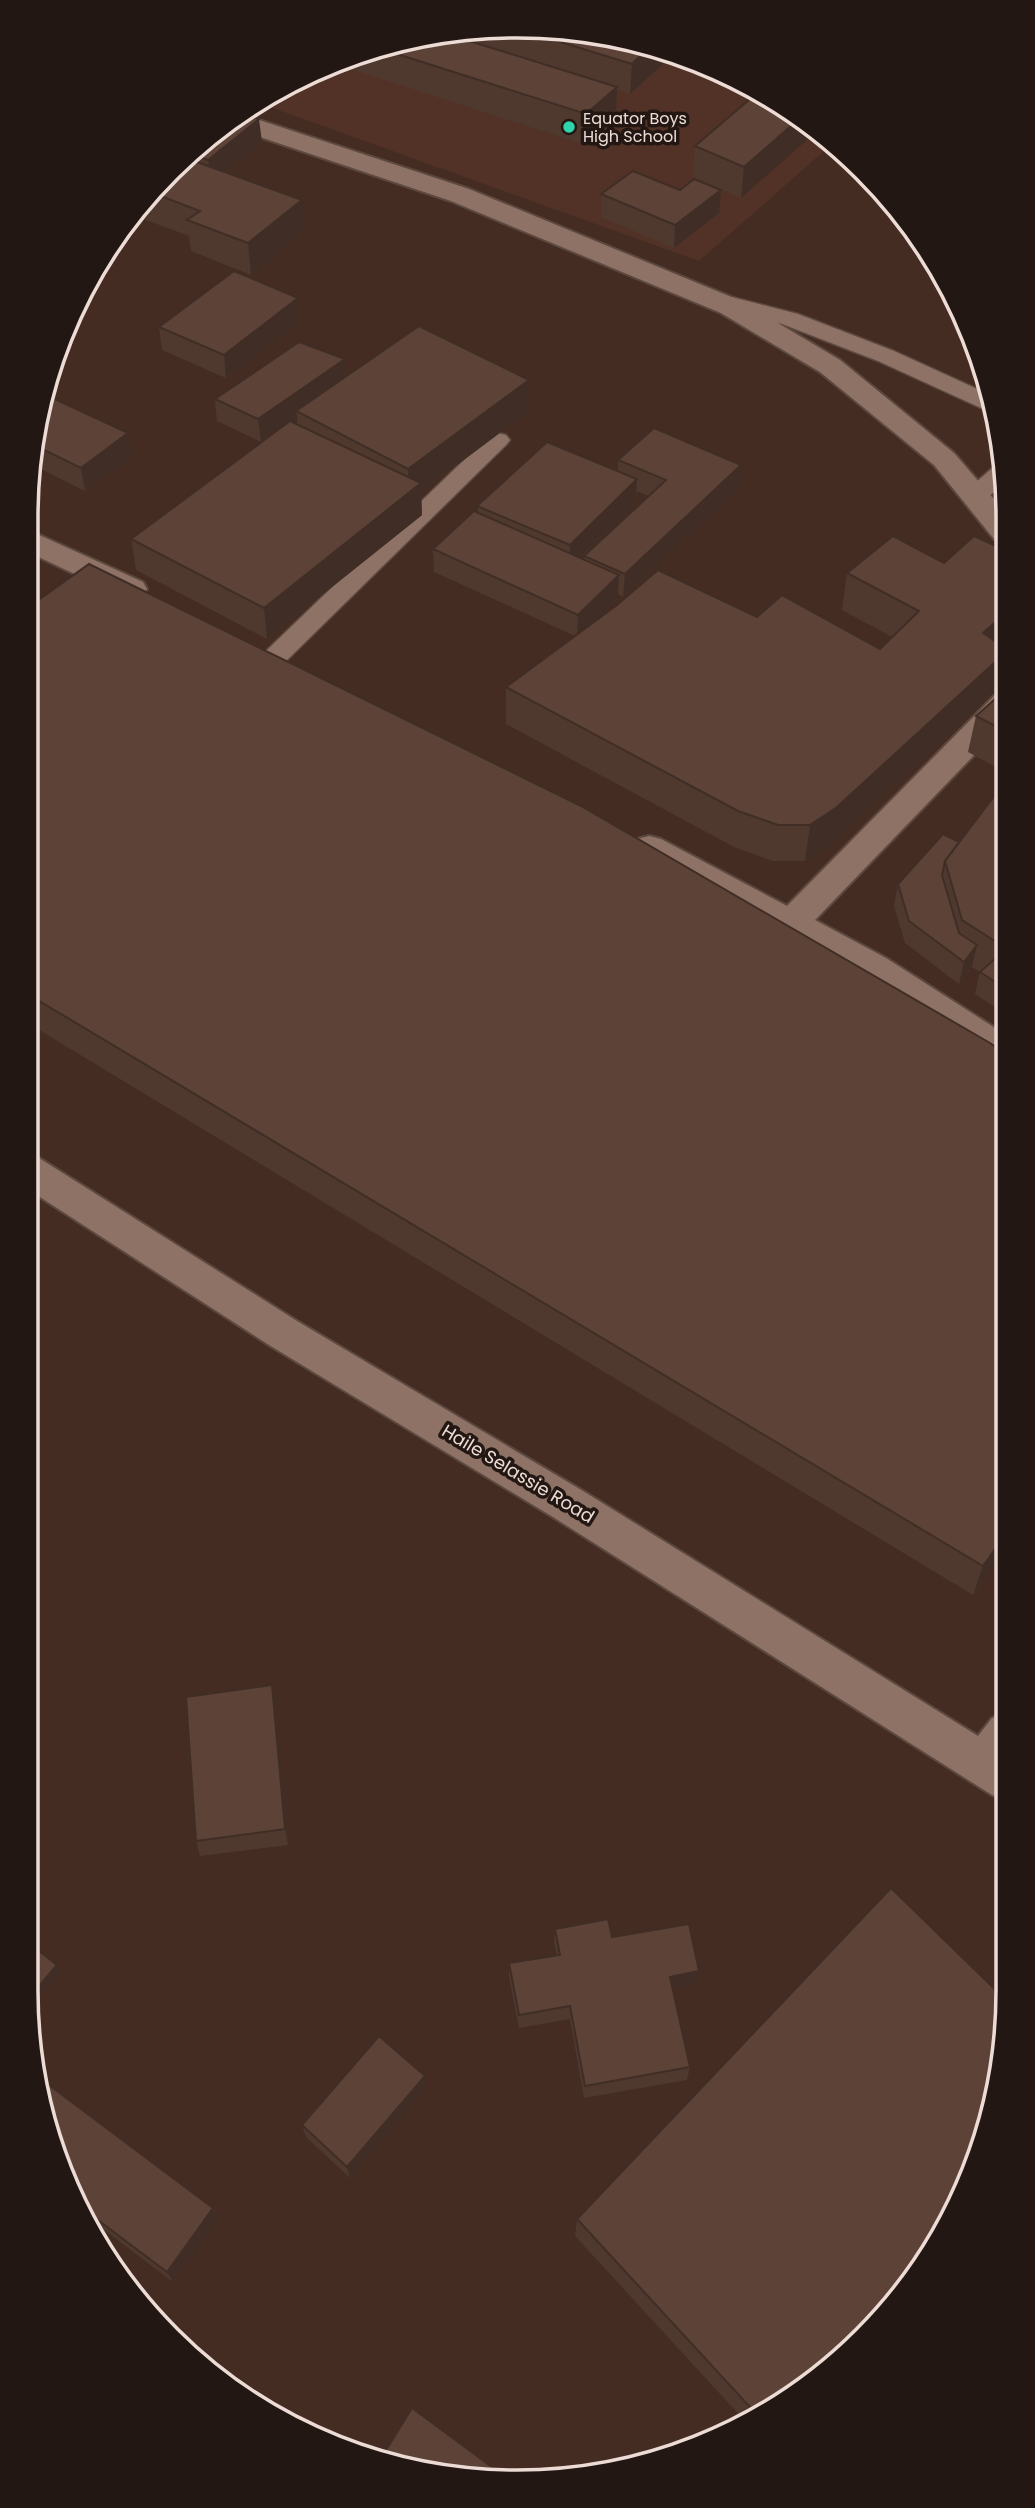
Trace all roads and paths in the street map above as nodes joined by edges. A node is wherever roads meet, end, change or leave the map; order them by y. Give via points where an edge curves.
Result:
1 (245, 123) edge
2 (714, 300) junction
3 (981, 399) edge
4 (498, 440) edge
5 (994, 478) edge
6 (975, 496) junction
7 (996, 521) edge
8 (38, 545) edge
9 (163, 604) edge
10 (275, 657) edge
11 (996, 713) edge
12 (622, 834) edge
13 (791, 923) junction
14 (996, 1046) edge
15 (38, 1177) edge
16 (996, 1757) edge

1 - 2 street via 460,195
2 - 3 lane via 790,319
2 - 6 street via 830,366 944,459
4 - 10 lane
5 - 6 lane
6 - 7 street
8 - 9 street
11 - 13 street
12 - 13 street
13 - 14 street via 874,967
15 - 16 street, Haile Selassie Road via 283,1333

